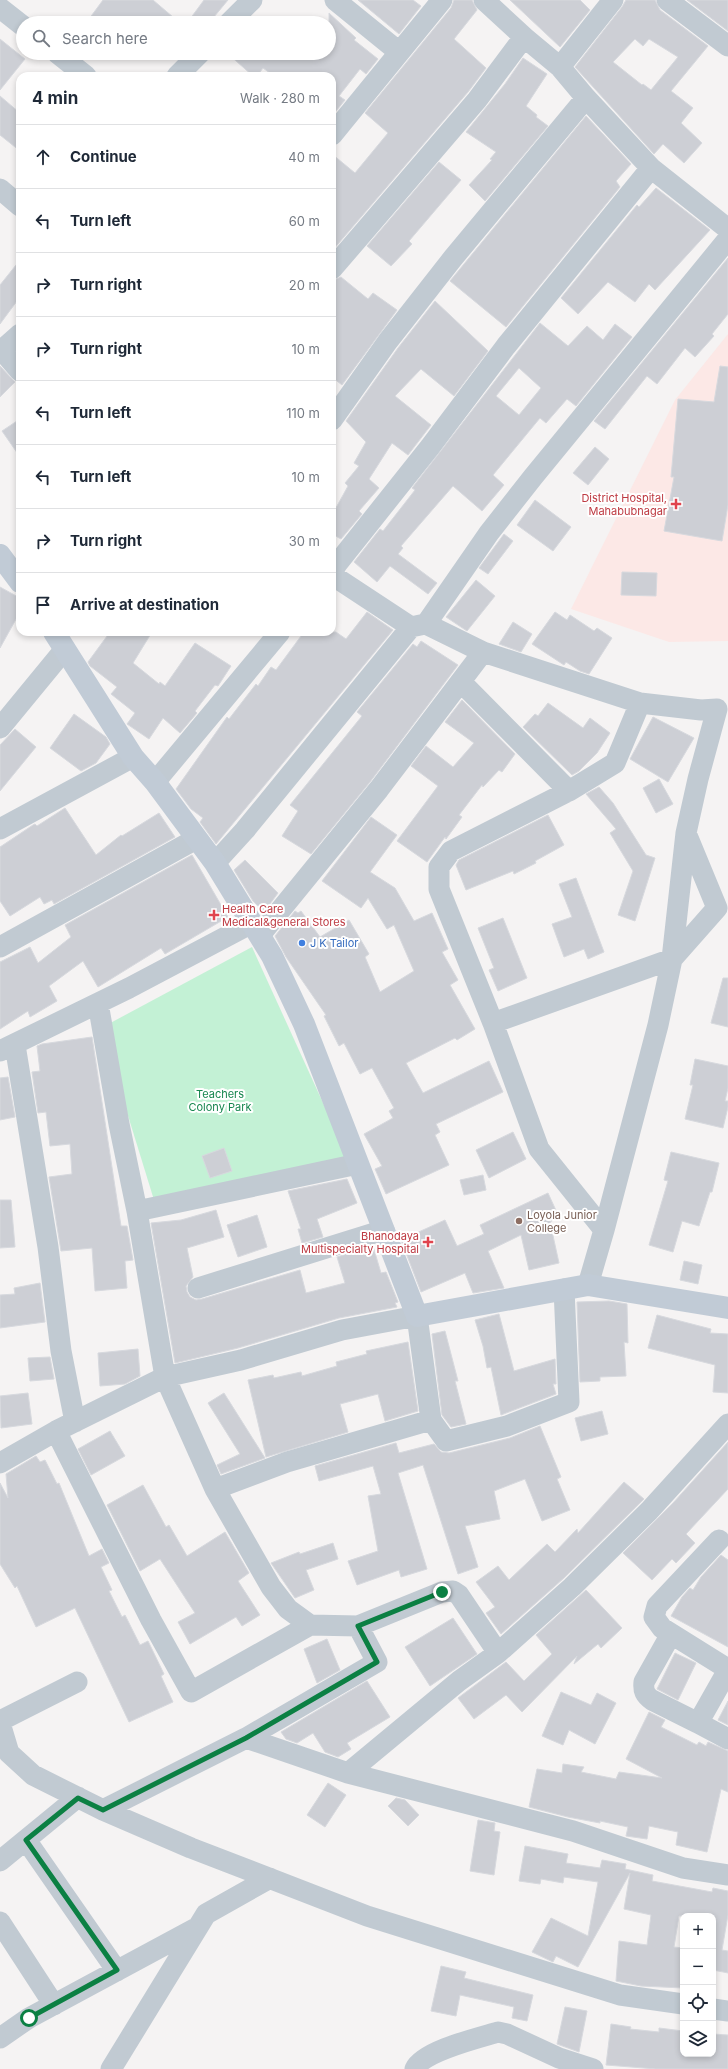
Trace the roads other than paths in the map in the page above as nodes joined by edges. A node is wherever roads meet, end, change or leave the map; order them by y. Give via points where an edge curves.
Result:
1 (252, 0) edge
2 (335, 0) edge
3 (442, 0) edge
4 (484, 0) edge
5 (613, 0) edge
6 (667, 0) edge
7 (0, 8) edge
8 (236, 16) edge
9 (16, 21) edge
10 (524, 37) junction
11 (728, 46) edge
12 (399, 52) junction
13 (66, 60) edge
14 (193, 60) edge
15 (560, 68) junction
16 (81, 72) edge
17 (181, 72) edge
18 (586, 98) junction
19 (336, 130) edge
20 (651, 168) junction
21 (0, 188) edge
22 (16, 202) edge
23 (728, 229) edge
24 (728, 238) edge
25 (336, 264) edge
26 (16, 337) edge
27 (1, 350) edge
28 (16, 367) edge
29 (336, 414) edge
30 (0, 555) edge
31 (336, 564) edge
32 (336, 570) edge
33 (16, 577) edge
34 (419, 626) junction
35 (277, 636) edge
36 (60, 641) edge
37 (483, 652) junction
38 (461, 682) junction
39 (640, 703) junction
40 (723, 709) edge
41 (0, 728) edge
42 (133, 757) junction
43 (155, 782) junction
44 (569, 791) junction
45 (0, 829) edge
46 (686, 833) junction
47 (196, 839) junction
48 (215, 863) junction
49 (722, 905) edge
50 (256, 929) junction
51 (0, 947) edge
52 (672, 959) junction
53 (98, 1003) junction
54 (493, 1022) junction
55 (8, 1048) edge
56 (358, 1164) junction
57 (137, 1211) junction
58 (384, 1230) junction
59 (604, 1230) junction
60 (588, 1285) junction
61 (198, 1288) dead end
62 (564, 1289) junction
63 (728, 1308) edge
64 (417, 1316) junction
65 (165, 1377) junction
66 (431, 1420) junction
67 (75, 1422) junction
68 (728, 1424) edge
69 (56, 1431) junction
70 (0, 1462) edge
71 (215, 1489) junction
72 (725, 1539) edge
73 (310, 1625) junction
74 (358, 1626) junction
75 (671, 1634) junction
76 (498, 1653) junction
77 (728, 1670) edge
78 (76, 1682) dead end
79 (0, 1722) edge
80 (698, 1723) junction
81 (246, 1738) junction
82 (728, 1739) edge
83 (348, 1772) junction
84 (78, 1798) junction
85 (103, 1810) junction
86 (26, 1840) junction
87 (0, 1861) edge
88 (728, 1875) edge
89 (270, 1878) junction
90 (0, 1922) edge
91 (198, 1927) junction
92 (117, 1970) junction
93 (680, 2004) edge
94 (54, 2005) junction
95 (716, 2009) edge
96 (728, 2011) edge
97 (0, 2038) edge
98 (111, 2069) edge
99 (416, 2069) edge
100 (593, 2069) edge

1 - 8 street
2 - 12 street
3 - 12 street
4 - 10 street
5 - 15 street
6 - 11 street
7 - 9 street
10 - 15 street
10 - 25 street via 477,100
12 - 19 street
13 - 16 street
14 - 17 street
15 - 18 street
18 - 20 street
18 - 29 street via 453,258 388,341
20 - 23 street
20 - 31 street via 510,340 430,447
21 - 22 street
24 - 34 street via 528,483
26 - 27 street
27 - 28 street
30 - 33 street
32 - 34 street
34 - 37 street
34 - 48 street
35 - 43 street
36 - 41 street
36 - 42 street
37 - 38 street
37 - 39 street
38 - 44 street
38 - 50 street via 379,789
39 - 40 street via 701,710
39 - 44 street via 615,763
40 - 46 street via 698,779
42 - 43 street
42 - 45 street
43 - 47 street
44 - 54 street via 451,851 438,867 439,889
46 - 49 street
46 - 52 street
47 - 48 street
47 - 51 street
48 - 50 street
49 - 52 street
50 - 53 street
50 - 56 street via 272,956 304,1024
52 - 54 street
52 - 59 street via 658,1025
53 - 55 street
53 - 57 street
54 - 59 street via 539,1149
55 - 67 street via 48,1247 61,1351
56 - 57 street
56 - 58 street
57 - 65 street
58 - 61 street
58 - 64 street
59 - 60 street
60 - 62 street
60 - 63 street
62 - 64 street
62 - 66 street via 569,1402 507,1426 446,1441
64 - 65 street via 342,1330 241,1360
64 - 66 street
65 - 67 street
65 - 71 street
66 - 71 street via 287,1462
67 - 69 street
68 - 76 street via 643,1517 572,1587
69 - 70 street
69 - 73 street via 190,1692
71 - 73 street via 271,1587 288,1609
72 - 75 street via 657,1606 654,1617 662,1628
73 - 74 street
74 - 76 street via 442,1592 453,1591 459,1595
74 - 81 street via 377,1662
75 - 77 street
75 - 80 street via 644,1682 643,1689 652,1700
76 - 83 street via 459,1681
77 - 80 street
78 - 79 street
79 - 84 street via 9,1753 33,1775
80 - 82 street
81 - 83 street
81 - 85 street
83 - 88 street via 573,1831 683,1868
84 - 85 street
84 - 86 street
85 - 89 street via 191,1848
86 - 87 street
86 - 92 street
89 - 91 street via 206,1914
89 - 93 street via 367,1916 620,1995
90 - 94 street
91 - 92 street
91 - 98 street
92 - 94 street
94 - 97 street
95 - 96 street
99 - 100 street via 418,2064 433,2054 498,2032 559,2058

